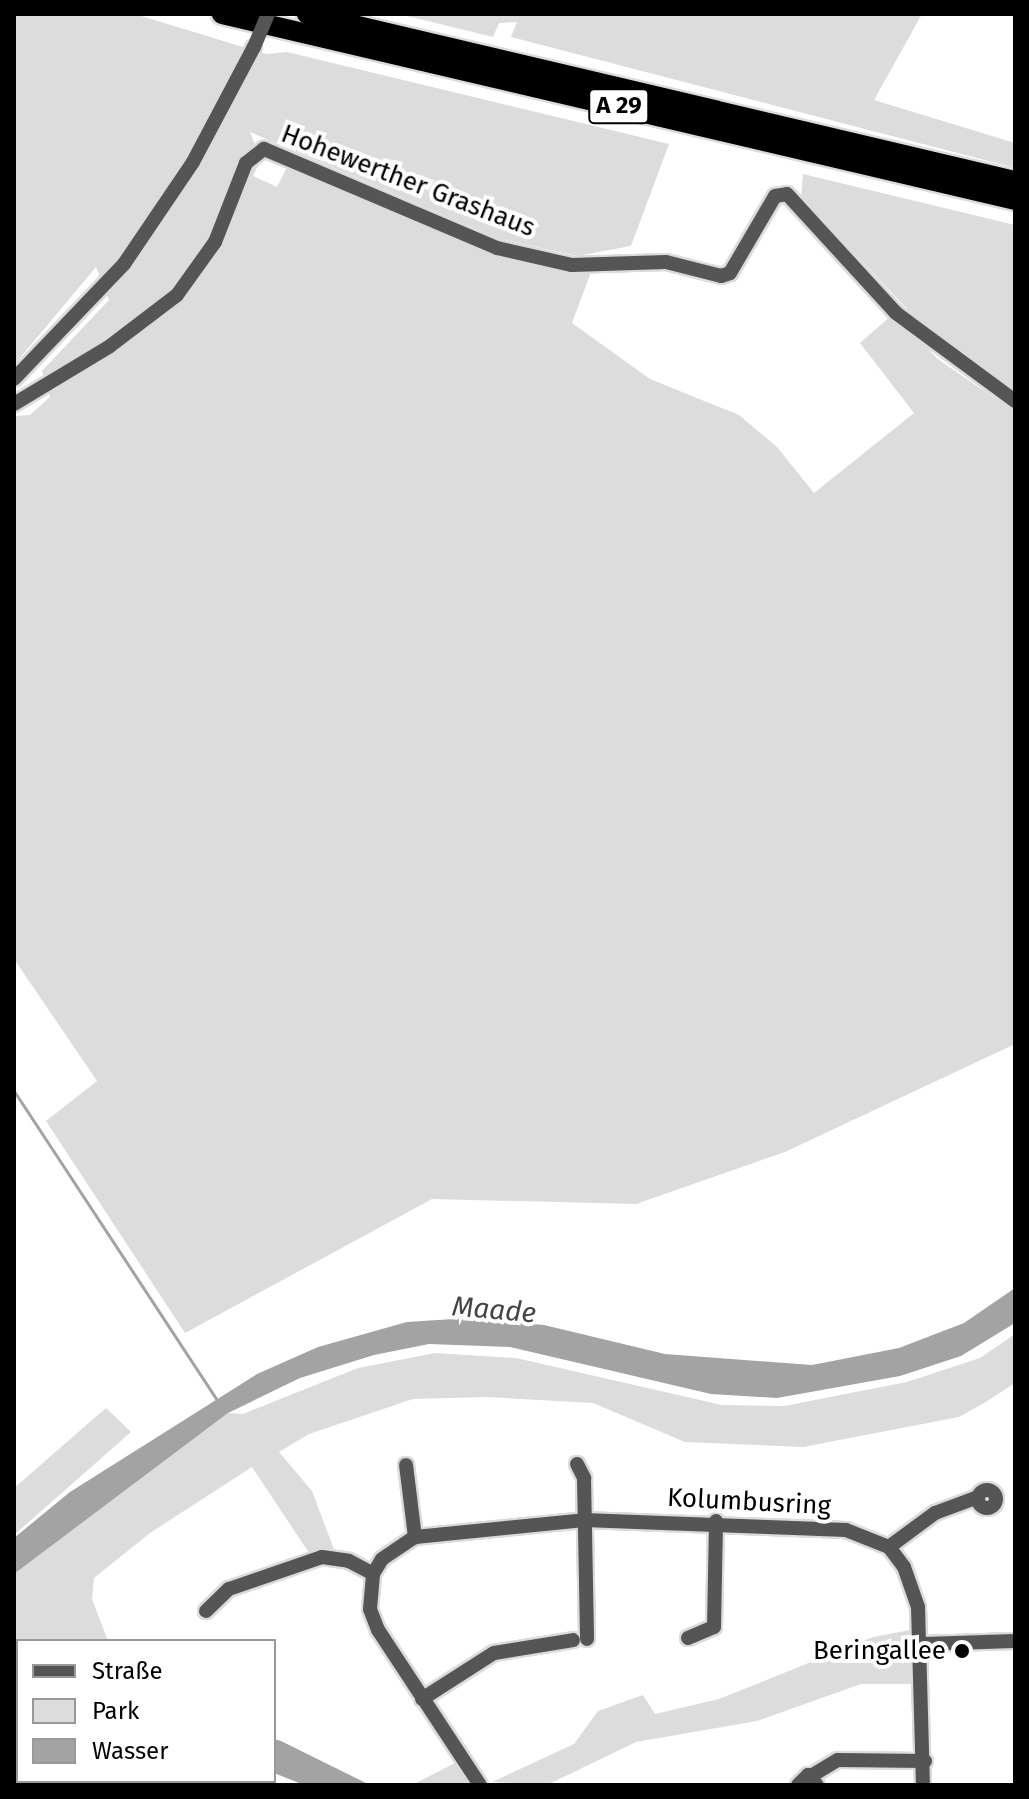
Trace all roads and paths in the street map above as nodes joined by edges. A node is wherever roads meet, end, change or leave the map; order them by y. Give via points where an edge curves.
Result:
1 (222, 14) edge
2 (268, 14) edge
3 (307, 14) edge
4 (1015, 181) edge
5 (1015, 200) edge
6 (14, 357) edge
7 (20, 374) edge
8 (1015, 401) edge
9 (14, 404) edge
10 (577, 1464) dead end
11 (406, 1465) dead end
12 (978, 1497) dead end
13 (584, 1520) junction
14 (716, 1521) junction
15 (415, 1537) junction
16 (889, 1547) junction
17 (373, 1574) junction
18 (206, 1611) dead end
19 (688, 1638) dead end
20 (1015, 1641) edge
21 (923, 1644) junction
22 (422, 1699) junction
23 (925, 1761) junction
24 (814, 1780) edge
25 (480, 1785) edge
26 (798, 1785) edge
27 (923, 1785) edge

1 - 5 highway, A 29
2 - 7 street, bridge via 193,162 133,251
3 - 4 highway, A 29
6 - 7 street
8 - 9 street, Hohewerther Grashaus via 896,313 787,194 775,196 730,273 704,274 666,262 572,265 497,248 264,149 246,163 215,242 177,295 110,346
10 - 13 street
11 - 15 street
12 - 16 street via 935,1513
13 - 14 street, Kolumbusring
13 - 15 street, Kolumbusring
13 - 22 street via 580,1639 494,1653
14 - 16 street, Kolumbusring via 846,1530
14 - 19 street via 714,1627
15 - 17 street, Kolumbusring via 382,1559
16 - 21 street via 909,1582
17 - 18 street via 349,1561 322,1557 229,1589
17 - 22 street via 370,1609
20 - 21 street
21 - 23 street
22 - 25 street
23 - 24 street via 838,1760
23 - 27 street
24 - 26 street

